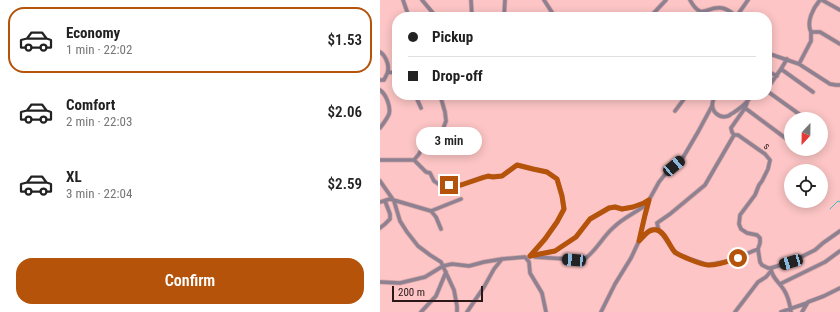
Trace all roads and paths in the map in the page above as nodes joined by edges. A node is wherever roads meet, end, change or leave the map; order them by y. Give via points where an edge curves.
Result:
1 (403, 0) edge
2 (422, 0) edge
3 (471, 0) edge
4 (505, 0) edge
5 (544, 0) edge
6 (666, 0) edge
7 (690, 0) edge
8 (748, 0) edge
9 (821, 0) edge
10 (840, 10) edge
11 (407, 12) edge
12 (432, 12) edge
13 (472, 12) edge
14 (504, 12) edge
15 (552, 12) edge
16 (655, 12) edge
17 (701, 12) edge
18 (706, 12) edge
19 (730, 12) edge
20 (740, 12) edge
21 (811, 32) junction
22 (840, 44) edge
23 (380, 52) edge
24 (772, 54) edge
25 (787, 59) junction
26 (799, 64) junction
27 (781, 69) junction
28 (388, 72) junction
29 (392, 73) edge
30 (772, 74) edge
31 (776, 76) junction
32 (380, 80) edge
33 (772, 82) edge
34 (840, 85) edge
35 (380, 90) edge
36 (813, 92) dead end
37 (772, 94) edge
38 (417, 100) edge
39 (441, 100) edge
40 (683, 100) edge
41 (713, 100) edge
42 (749, 100) edge
43 (747, 103) junction
44 (712, 106) junction
45 (421, 108) dead end
46 (745, 108) junction
47 (675, 111) dead end
48 (797, 112) edge
49 (380, 128) edge
50 (734, 135) junction
51 (784, 137) edge
52 (380, 160) edge
53 (414, 160) junction
54 (380, 180) edge
55 (461, 199) dead end
56 (649, 200) junction
57 (385, 201) junction
58 (394, 201) junction
59 (380, 202) edge
60 (644, 203) junction
61 (431, 211) junction
62 (380, 228) edge
63 (441, 229) dead end
64 (659, 231) junction
65 (840, 231) edge
66 (639, 241) junction
67 (758, 249) junction
68 (840, 251) edge
69 (530, 256) junction
70 (526, 257) junction
71 (502, 259) junction
72 (443, 266) junction
73 (771, 269) junction
74 (446, 272) junction
75 (380, 282) edge
76 (780, 284) junction
77 (840, 288) edge
78 (808, 302) junction
79 (791, 310) edge
80 (421, 312) edge
81 (457, 312) edge
82 (467, 312) edge
83 (546, 312) edge
84 (600, 312) edge
85 (735, 312) edge
86 (781, 312) edge
87 (802, 312) edge

1 - 11 street
2 - 12 street
3 - 13 street
4 - 14 street
5 - 15 street
6 - 16 street
7 - 17 street via 694,8
8 - 20 street
9 - 10 street
9 - 21 street via 812,13 809,27
18 - 19 street via 722,8
21 - 22 street via 820,32
21 - 26 street via 811,41
23 - 28 street via 384,55
24 - 25 street
25 - 26 street
25 - 27 street
26 - 34 street via 830,84
27 - 31 street
27 - 36 street
28 - 29 street
28 - 32 street via 384,80
30 - 31 street
31 - 33 street
35 - 49 street via 386,97 390,110
37 - 48 street
38 - 45 street
39 - 53 street via 445,125 424,144
40 - 47 street
41 - 44 street
42 - 43 street
43 - 44 street via 728,116 720,116
43 - 46 street
44 - 56 street via 681,161 667,172
46 - 50 street via 731,128
46 - 51 street
50 - 64 street via 705,185 657,223
50 - 67 street, s via 738,135 770,160 768,170 755,195 740,215 741,229 760,238
52 - 53 street
53 - 69 street via 440,185 461,185 483,177 502,176 517,165 547,172 557,179 564,209 545,239
54 - 58 street
55 - 61 street
56 - 60 street
56 - 66 street
57 - 58 street
57 - 59 street
57 - 62 street via 390,219
58 - 61 street
58 - 72 street via 407,232 418,246
60 - 69 street via 622,209 609,208 590,219 576,237 555,251
60 - 69 street via 643,207 614,227 583,260
61 - 63 street
64 - 66 street via 650,230
64 - 67 street via 675,253 708,265 729,261
65 - 73 street via 815,250
66 - 84 street
67 - 73 street via 760,262
68 - 76 street via 825,262
69 - 70 street
70 - 71 street
70 - 83 street via 530,274 542,293
71 - 72 street via 468,266
71 - 82 street
72 - 74 street
72 - 75 street via 425,276 406,282
73 - 76 street via 774,278
73 - 85 street
74 - 80 street via 436,296
74 - 81 street via 454,290
76 - 79 street
77 - 78 street
78 - 79 street
78 - 87 street
79 - 86 street

